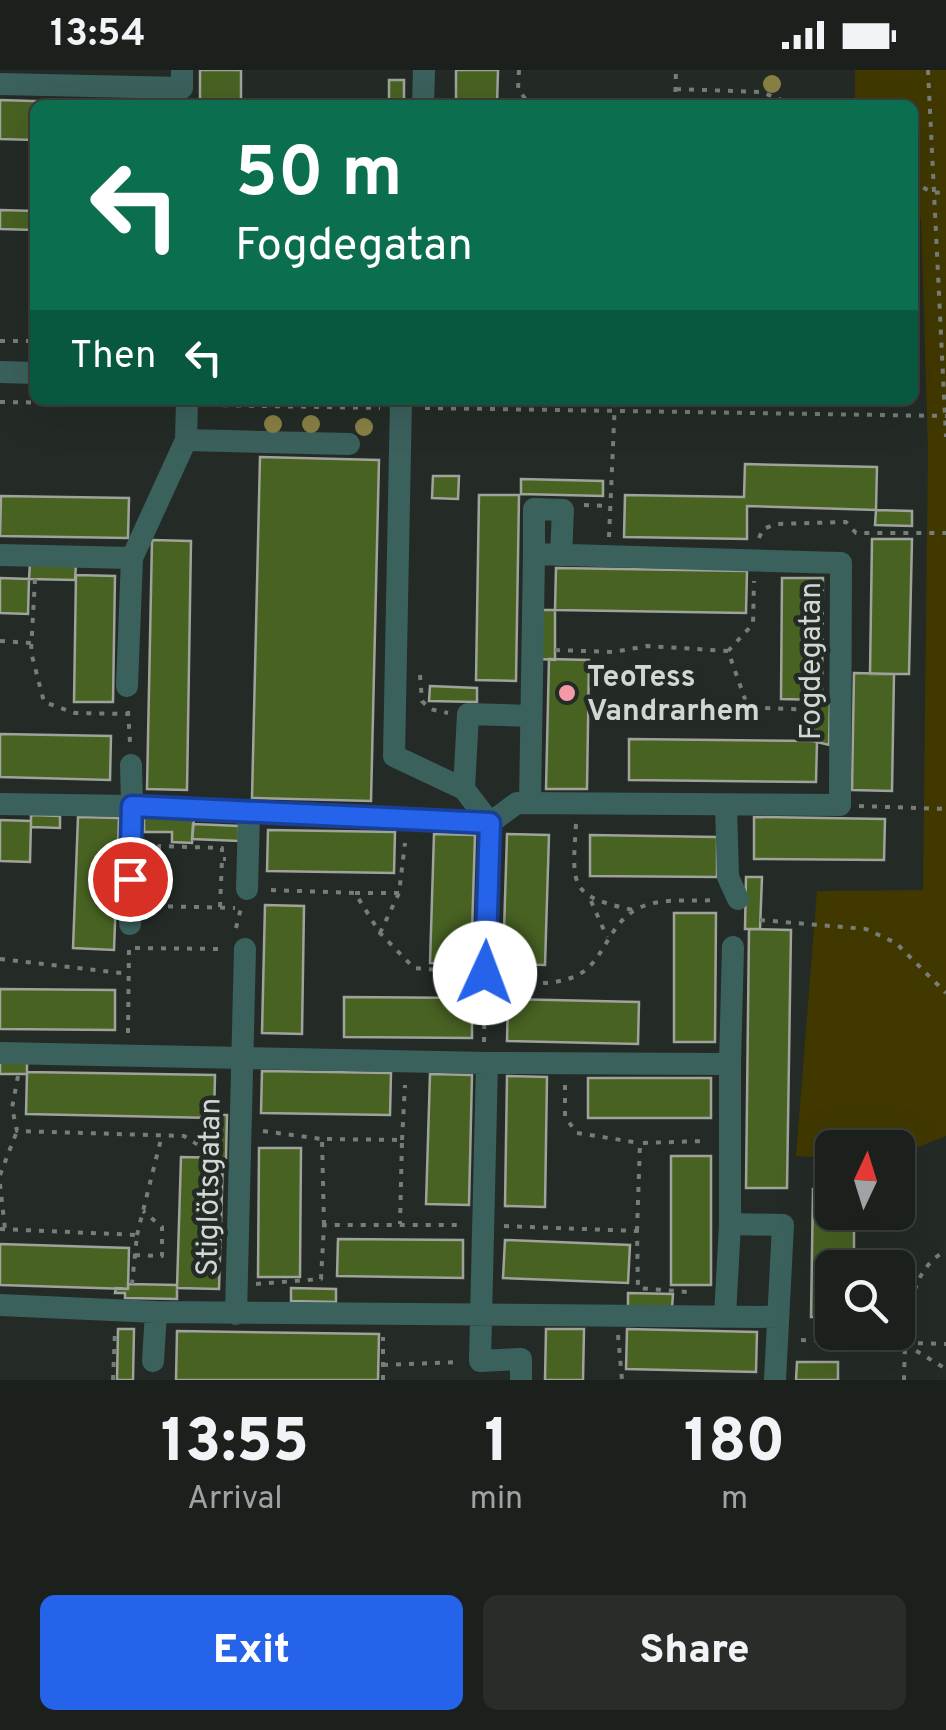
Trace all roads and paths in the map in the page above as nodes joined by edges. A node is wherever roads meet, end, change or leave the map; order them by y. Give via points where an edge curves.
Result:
1 (182, 70) edge
2 (424, 70) edge
3 (518, 70) edge
4 (676, 70) edge
5 (928, 70) edge
6 (0, 84) edge
7 (676, 90) junction
8 (423, 100) edge
9 (526, 100) edge
10 (675, 100) edge
11 (782, 100) edge
12 (918, 185) edge
13 (933, 192) junction
14 (946, 192) edge
15 (0, 341) edge
16 (30, 341) edge
17 (0, 372) edge
18 (30, 373) edge
19 (0, 402) edge
20 (30, 402) edge
21 (187, 405) edge
22 (401, 405) edge
23 (409, 405) edge
24 (614, 405) edge
25 (432, 408) joint
26 (612, 411) junction
27 (945, 416) edge
28 (946, 436) edge
29 (186, 440) junction
30 (349, 444) dead end
31 (534, 554) junction
32 (0, 555) edge
33 (561, 555) junction
34 (608, 556) junction
35 (132, 558) junction
36 (35, 579) dead end
37 (0, 642) edge
38 (31, 643) junction
39 (555, 650) dead end
40 (420, 660) dead end
41 (127, 686) joint
42 (814, 710) dead end
43 (128, 714) junction
44 (468, 714) junction
45 (530, 716) junction
46 (131, 765) joint
47 (464, 789) junction
48 (530, 803) junction
49 (0, 804) edge
50 (577, 804) junction
51 (726, 805) junction
52 (840, 805) junction
53 (132, 806) junction
54 (946, 809) edge
55 (249, 814) junction
56 (406, 822) junction
57 (490, 823) junction
58 (131, 854) junction
59 (158, 854) junction
60 (222, 858) junction
61 (248, 859) junction
62 (246, 889) joint
63 (356, 893) junction
64 (399, 893) junction
65 (738, 899) joint
66 (590, 900) junction
67 (157, 906) junction
68 (220, 907) junction
69 (633, 910) junction
70 (130, 914) joint
71 (760, 920) dead end
72 (380, 933) junction
73 (607, 937) junction
74 (734, 948) dead end
75 (245, 949) junction
76 (0, 959) edge
77 (128, 974) junction
78 (485, 978) junction
79 (946, 992) edge
80 (0, 1053) edge
81 (128, 1058) junction
82 (240, 1061) junction
83 (406, 1062) junction
84 (485, 1063) junction
85 (565, 1063) junction
86 (730, 1064) junction
87 (18, 1074) dead end
88 (238, 1130) junction
89 (17, 1131) junction
90 (162, 1135) junction
91 (322, 1139) junction
92 (402, 1140) junction
93 (730, 1141) junction
94 (640, 1143) junction
95 (210, 1152) dead end
96 (0, 1176) edge
97 (0, 1184) edge
98 (143, 1211) junction
99 (730, 1224) junction
100 (400, 1225) junction
101 (324, 1226) junction
102 (482, 1226) junction
103 (2, 1230) edge
104 (637, 1231) junction
105 (137, 1235) junction
106 (946, 1251) edge
107 (135, 1256) junction
108 (132, 1284) dead end
109 (236, 1284) junction
110 (915, 1297) edge
111 (0, 1305) edge
112 (725, 1305) junction
113 (116, 1309) junction
114 (156, 1312) junction
115 (383, 1312) junction
116 (480, 1312) junction
117 (236, 1314) junction
118 (619, 1314) junction
119 (777, 1328) junction
120 (815, 1333) edge
121 (915, 1344) edge
122 (946, 1344) edge
123 (905, 1350) edge
124 (915, 1350) edge
125 (154, 1361) dead end
126 (480, 1361) junction
127 (383, 1365) junction
128 (946, 1369) edge
129 (113, 1380) edge
130 (383, 1380) edge
131 (520, 1380) edge
132 (622, 1380) edge
133 (775, 1380) edge
134 (904, 1380) edge

1 - 6 street via 182,88
2 - 8 street
3 - 9 path via 518,89
4 - 7 path
5 - 13 path
7 - 10 path
7 - 11 path via 761,92
12 - 13 path
13 - 14 path
13 - 27 path
15 - 16 path
17 - 18 street
19 - 20 path
21 - 29 street
22 - 47 street via 394,756
23 - 25 path
24 - 26 path
25 - 26 path
26 - 27 path
26 - 34 path
27 - 28 path
29 - 30 street
29 - 35 street
31 - 33 street, Fogdegatan
31 - 33 street via 534,509 548,509 562,510
31 - 45 street
32 - 35 street
33 - 34 street, Fogdegatan
34 - 52 street, Fogdegatan via 841,563
35 - 41 street
36 - 38 path
37 - 38 path
38 - 43 path via 44,702 76,713
39 - 42 path via 647,646 728,652 745,698 762,708
40 - 44 path via 422,701
41 - 43 path
43 - 46 path
44 - 45 street
44 - 47 street
45 - 48 street
46 - 53 street
47 - 57 street
48 - 50 street
48 - 57 street via 517,803
49 - 53 street
50 - 51 street
50 - 66 path via 576,882
51 - 52 street
51 - 65 street via 728,877
52 - 54 path
53 - 55 street
53 - 58 street
55 - 56 street
55 - 61 street
56 - 57 street
56 - 64 path
57 - 78 street
58 - 59 path
58 - 70 street
59 - 60 path via 159,846 222,848
59 - 67 path
60 - 61 path
60 - 68 path
61 - 62 street
62 - 63 path
63 - 64 path
63 - 72 path
64 - 72 path
65 - 69 path via 666,901
66 - 69 path
66 - 73 path
67 - 68 path
67 - 70 path
68 - 75 path via 241,908 236,928
69 - 73 path
71 - 79 path via 866,929 896,943
72 - 78 path via 414,968
73 - 78 path via 588,968 550,984
74 - 86 street
75 - 77 path via 129,948
75 - 82 street, Stiglötsgatan
76 - 77 path
77 - 81 path
78 - 84 path
80 - 81 street, Stiglötsgatan
81 - 82 street, Stiglötsgatan
82 - 83 street, Stiglötsgatan
82 - 88 street, Stiglötsgatan
83 - 84 street, Stiglötsgatan
83 - 92 path
84 - 85 street, Stiglötsgatan
84 - 102 street
85 - 86 street, Stiglötsgatan
85 - 94 path via 565,1117 577,1133
86 - 93 street
87 - 89 path via 12,1108
88 - 91 path
88 - 109 street, Stiglötsgatan
89 - 90 path
89 - 96 path
90 - 95 path via 184,1136
90 - 98 path
91 - 92 path
91 - 101 path
92 - 100 path
93 - 94 path
93 - 99 street
94 - 104 path
97 - 103 path
98 - 105 path
98 - 107 path via 162,1227 162,1256
99 - 112 street
99 - 119 street via 783,1225
100 - 101 path
100 - 102 path
101 - 109 path via 322,1279
102 - 104 path
102 - 116 street
103 - 105 path
104 - 112 path via 638,1288
105 - 107 path
106 - 110 path via 927,1260
107 - 108 path
109 - 117 street, Stiglötsgatan
111 - 113 street, Stiglötsgatan
112 - 118 street, Stiglötsgatan
112 - 119 street, Stiglötsgatan
113 - 114 street, Stiglötsgatan
113 - 129 path
114 - 117 street, Stiglötsgatan
114 - 125 street
115 - 116 street, Stiglötsgatan
115 - 117 street, Stiglötsgatan
115 - 127 path
116 - 118 street, Stiglötsgatan
116 - 126 street
118 - 132 path
119 - 120 path
119 - 133 street
121 - 122 path
123 - 134 path
124 - 128 path
126 - 127 path
126 - 131 street via 521,1359
127 - 130 path

